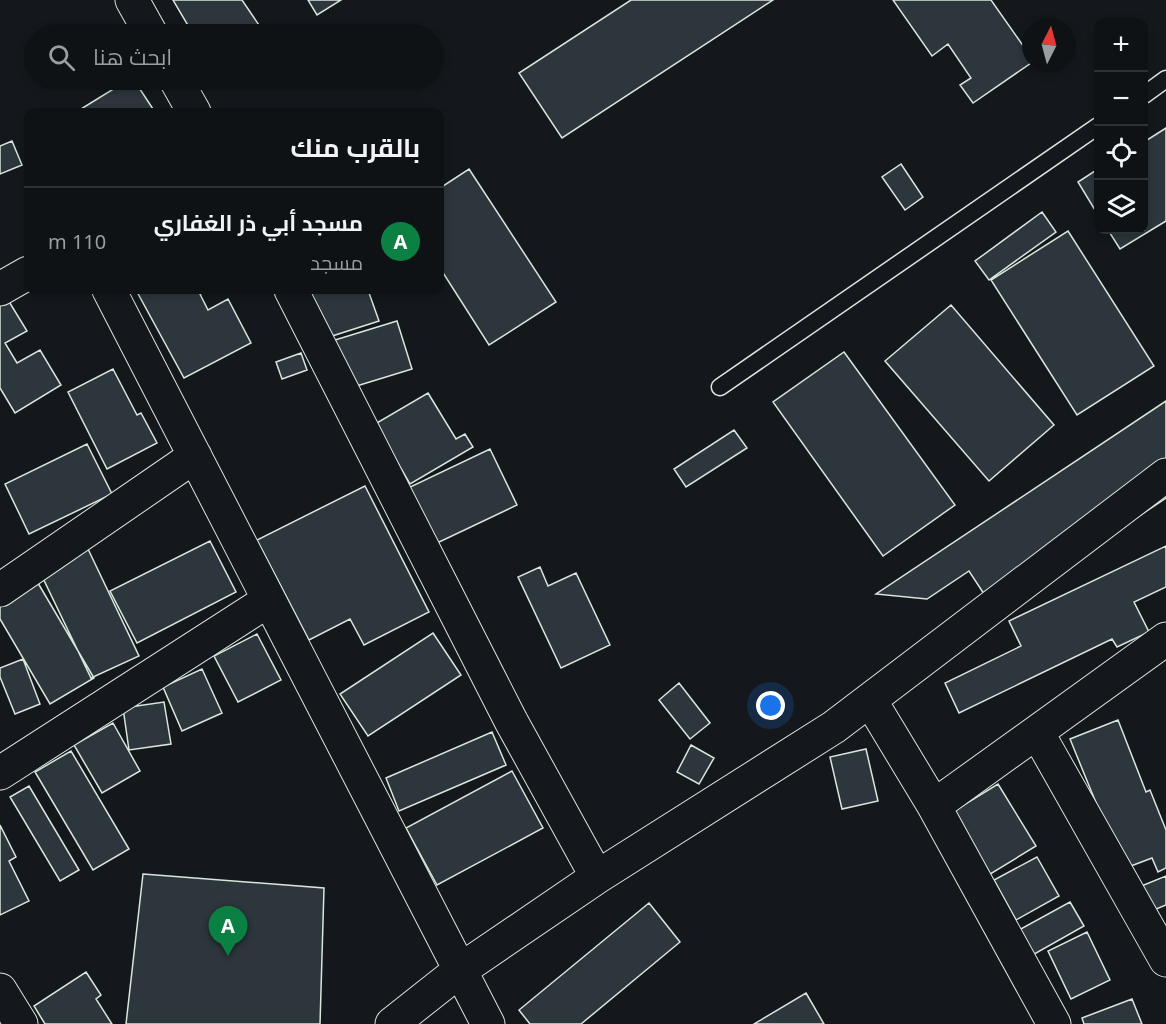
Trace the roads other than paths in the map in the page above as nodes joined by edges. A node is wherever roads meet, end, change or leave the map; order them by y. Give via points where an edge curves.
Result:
1 (132, 0) edge
2 (145, 24) edge
3 (1166, 79) edge
4 (182, 90) edge
5 (1148, 92) edge
6 (192, 108) edge
7 (1094, 129) edge
8 (24, 275) edge
9 (0, 289) edge
10 (111, 294) edge
11 (293, 294) edge
12 (720, 387) dead end
13 (195, 456) junction
14 (1166, 475) edge
15 (0, 590) edge
16 (269, 600) junction
17 (1166, 639) edge
18 (870, 700) junction
19 (1037, 732) junction
20 (0, 773) edge
21 (934, 806) junction
22 (597, 877) junction
23 (1166, 960) edge
24 (459, 971) junction
25 (0, 990) edge
26 (21, 1024) edge
27 (392, 1024) edge
28 (488, 1024) edge
29 (1054, 1024) edge

1 - 2 street
3 - 5 lane
4 - 6 street
7 - 12 lane
8 - 9 street
10 - 13 street
11 - 22 street via 511,721
13 - 15 street
13 - 16 street
14 - 18 street
16 - 20 street
16 - 24 street
17 - 19 street
18 - 21 street
18 - 22 street via 834,727
19 - 21 street
19 - 23 street
21 - 29 street
22 - 24 street
24 - 27 street
24 - 28 street
25 - 26 street

